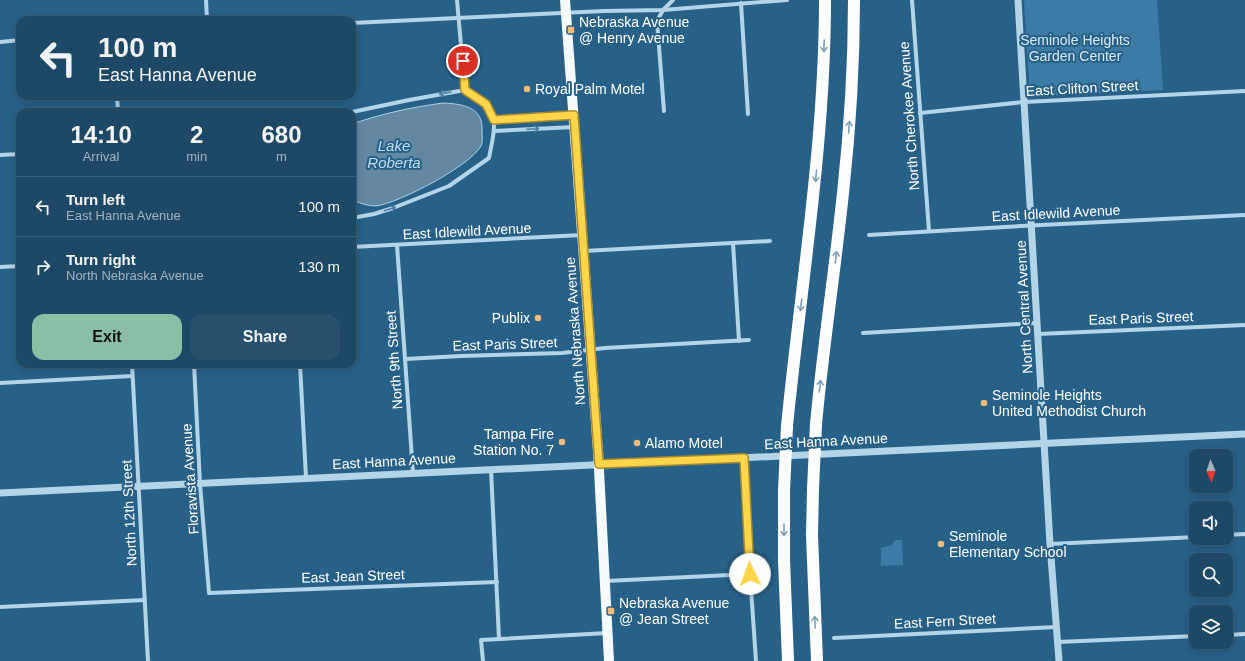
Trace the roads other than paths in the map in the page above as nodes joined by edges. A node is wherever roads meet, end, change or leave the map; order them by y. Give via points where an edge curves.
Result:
1 (206, 0) edge
2 (458, 0) edge
3 (565, 0) edge
4 (673, 0) edge
5 (787, 0) edge
6 (825, 0) edge
7 (854, 0) edge
8 (912, 0) edge
9 (1018, 0) edge
10 (741, 3) junction
11 (663, 10) junction
12 (566, 13) junction
13 (207, 16) edge
14 (459, 18) junction
15 (356, 23) edge
16 (16, 40) edge
17 (0, 42) edge
18 (465, 90) junction
19 (1245, 91) edge
20 (1024, 102) junction
21 (356, 111) edge
22 (664, 111) dead end
23 (920, 112) junction
24 (748, 114) dead end
25 (574, 115) junction
26 (494, 120) junction
27 (575, 127) junction
28 (494, 131) junction
29 (16, 154) edge
30 (0, 155) edge
31 (1245, 215) edge
32 (356, 217) edge
33 (1032, 225) junction
34 (929, 231) junction
35 (582, 235) junction
36 (869, 235) dead end
37 (770, 240) dead end
38 (734, 243) junction
39 (397, 245) junction
40 (356, 247) edge
41 (583, 251) junction
42 (16, 266) edge
43 (0, 267) edge
44 (1038, 323) junction
45 (1245, 325) edge
46 (863, 333) dead end
47 (1038, 334) junction
48 (749, 340) dead end
49 (739, 341) junction
50 (591, 350) junction
51 (405, 360) junction
52 (132, 368) edge
53 (194, 368) edge
54 (300, 368) edge
55 (132, 376) junction
56 (0, 383) edge
57 (1245, 434) edge
58 (1045, 444) junction
59 (744, 458) junction
60 (599, 464) junction
61 (491, 469) junction
62 (413, 473) junction
63 (306, 478) junction
64 (200, 484) junction
65 (139, 487) junction
66 (0, 493) edge
67 (1245, 534) edge
68 (1233, 535) edge
69 (1189, 537) edge
70 (1050, 544) junction
71 (750, 574) junction
72 (497, 582) junction
73 (605, 582) junction
74 (209, 593) joint
75 (145, 600) junction
76 (0, 608) edge
77 (1056, 627) junction
78 (608, 633) junction
79 (1245, 634) edge
80 (1233, 635) edge
81 (1189, 636) edge
82 (834, 638) dead end
83 (499, 639) junction
84 (1058, 642) junction
85 (148, 661) edge
86 (483, 661) edge
87 (609, 661) edge
88 (756, 661) edge
89 (788, 661) edge
90 (817, 661) edge
91 (1059, 661) edge

1 - 13 street
2 - 14 street
3 - 12 main road, North Nebraska Avenue
4 - 11 street
5 - 10 street
6 -> 89 highway, bridge via 822,107 815,192 787,426 784,560
90 -> 7 highway, bridge via 812,535 816,424 847,152
8 - 23 street, North Cherokee Avenue
9 - 20 street, North Central Avenue
10 - 11 street
10 - 24 street
11 - 12 street
11 - 22 street via 657,21
12 - 14 street
12 - 25 main road, North Nebraska Avenue
14 - 15 street
14 - 18 street
16 - 17 street
18 -> 21 street
18 - 26 street via 486,104
19 - 20 street, East Clifton Street
20 - 23 street, East Clifton Street
20 - 33 street, North Central Avenue
23 - 34 street, North Cherokee Avenue
25 - 26 street
25 - 27 main road, North Nebraska Avenue
26 - 28 street
28 -> 27 street
27 - 35 main road, North Nebraska Avenue
32 -> 28 street via 393,208 449,186 489,158
29 - 30 street
31 - 33 street, East Idlewild Avenue
33 - 34 street, East Idlewild Avenue
33 - 44 street, North Central Avenue
34 - 36 street, East Idlewild Avenue
35 - 39 street, East Idlewild Avenue
35 - 41 main road, North Nebraska Avenue
37 - 38 street
38 - 41 street
38 - 49 street
39 - 40 street, East Idlewild Avenue
39 - 51 street, North 9th Street
41 - 50 main road, North Nebraska Avenue
42 - 43 street
44 - 46 street
44 - 47 street, North Central Avenue
45 - 47 street, East Paris Street
47 - 58 street, North Central Avenue
48 - 49 street, East Paris Street
49 - 50 street, East Paris Street
50 - 51 street, East Paris Street
50 - 60 main road, North Nebraska Avenue
51 - 62 street, North 9th Street
52 - 55 street, North 12th Street
53 - 64 street, Floravista Avenue
54 - 63 street
55 - 56 street
55 - 65 street, North 12th Street
57 - 58 street, East Hanna Avenue
58 - 59 street, East Hanna Avenue
58 - 70 street, North Central Avenue
59 - 60 street, East Hanna Avenue
59 - 71 street
60 - 61 street, East Hanna Avenue
60 - 73 main road, North Nebraska Avenue
61 - 62 street, East Hanna Avenue
61 - 72 street
62 - 63 street, East Hanna Avenue
63 - 64 street, East Hanna Avenue
64 - 65 street, East Hanna Avenue
64 - 74 street, Floravista Avenue
65 - 66 street, East Hanna Avenue
65 - 75 street, North 12th Street
67 - 68 street
69 - 70 street
70 - 77 street, North Central Avenue
71 - 73 street
71 - 88 street
72 - 74 street, East Jean Street
72 - 83 street
73 - 78 main road, North Nebraska Avenue
75 - 76 street
75 - 85 street, North 12th Street
77 - 82 street, East Fern Street
77 - 84 street, North Central Avenue
78 - 83 street
78 - 87 main road, North Nebraska Avenue
79 - 80 street
81 - 84 street
83 - 86 street via 481,640
84 - 91 street, North Central Avenue

